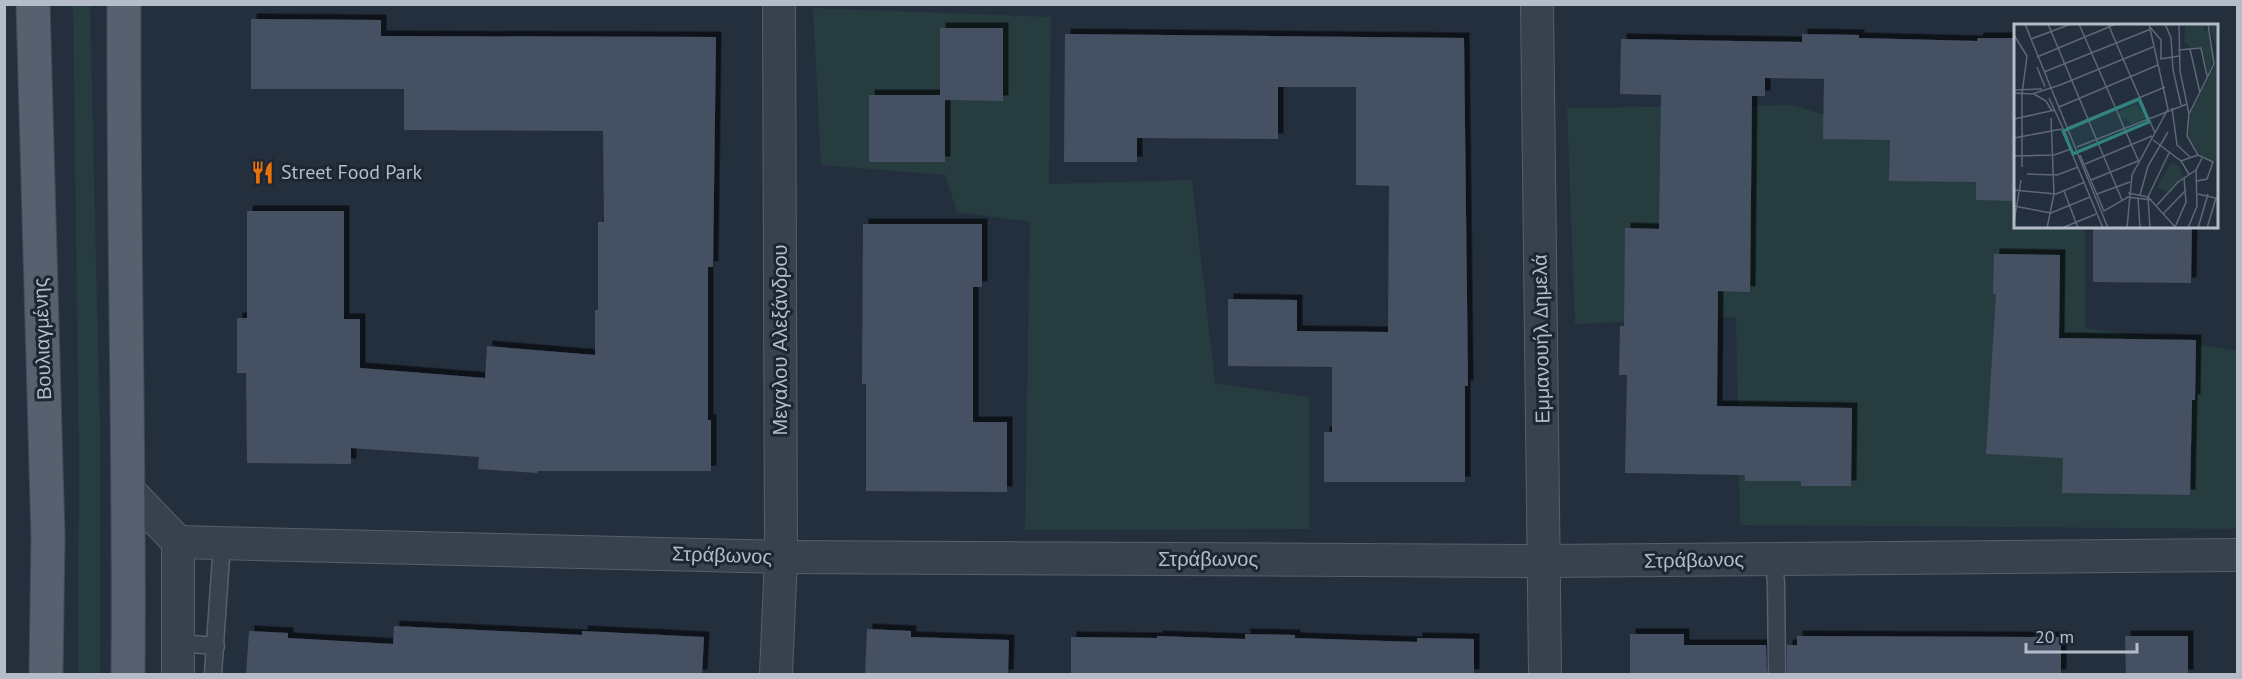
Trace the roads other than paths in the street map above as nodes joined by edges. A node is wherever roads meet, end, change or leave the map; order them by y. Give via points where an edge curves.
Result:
1 (33, 4) edge
2 (124, 4) edge
3 (779, 4) edge
4 (1537, 4) edge
5 (129, 492) junction
6 (178, 542) junction
7 (222, 542) junction
8 (2238, 555) edge
9 (781, 557) junction
10 (1773, 559) junction
11 (1544, 561) junction
12 (178, 643) junction
13 (216, 646) junction
14 (46, 675) edge
15 (128, 675) edge
16 (178, 675) edge
17 (213, 675) edge
18 (776, 675) edge
19 (1545, 675) edge
20 (1777, 675) edge

1 - 14 main road, Βουλιαγμένης via 48,537
2 - 5 main road
3 - 9 street, Μεγαλου Αλεξάνδρου
4 - 11 street, Εμμανουήλ Δημελά
5 - 6 street
5 - 15 main road
6 - 7 street, Στράβωνος
6 - 12 street
7 - 9 street, Στράβωνος
7 - 13 lane
8 - 10 street, Στράβωνος
9 - 11 street, Στράβωνος
9 - 18 street, Μεγαλου Αλεξάνδρου
10 - 11 street, Στράβωνος
10 - 20 lane
11 - 19 street, Εμμανουήλ Δημελά
12 - 13 lane
12 - 16 street
13 - 17 lane

